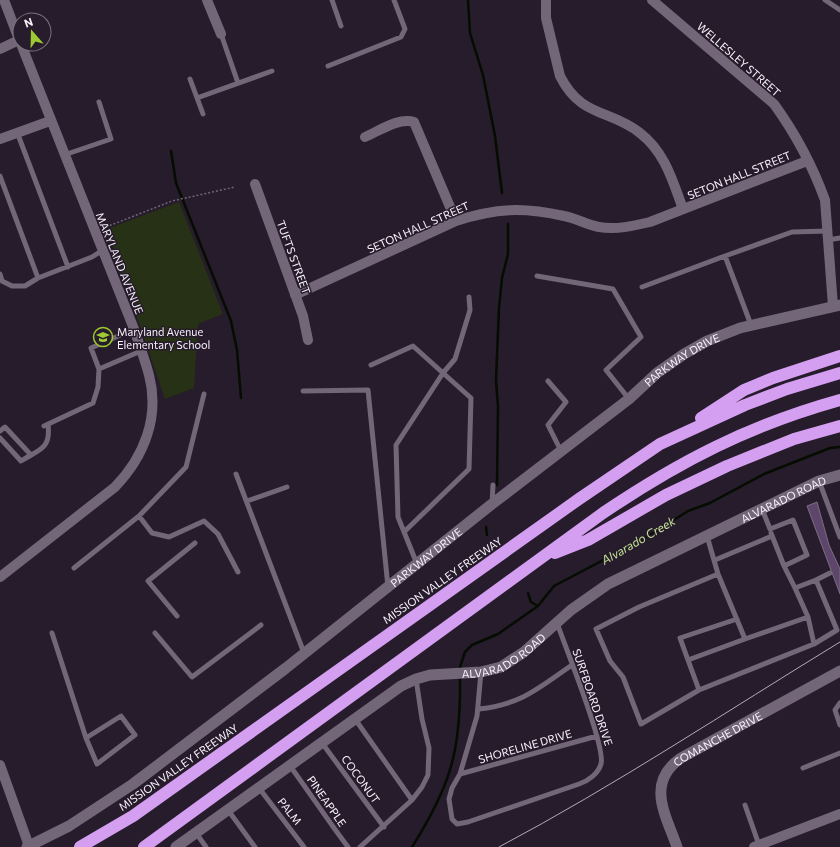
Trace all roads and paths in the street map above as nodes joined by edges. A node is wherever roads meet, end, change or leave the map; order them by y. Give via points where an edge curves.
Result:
1 (4, 0) edge
2 (207, 0) edge
3 (332, 0) edge
4 (394, 0) edge
5 (546, 0) edge
6 (652, 0) edge
7 (825, 0) edge
8 (840, 10) edge
9 (12, 21) edge
10 (341, 26) dead end
11 (221, 34) joint
12 (12, 45) edge
13 (0, 49) edge
14 (24, 52) edge
15 (328, 66) dead end
16 (272, 71) dead end
17 (190, 78) dead end
18 (238, 83) junction
19 (197, 98) junction
20 (99, 102) dead end
21 (203, 114) dead end
22 (50, 121) junction
23 (17, 132) junction
24 (365, 137) dead end
25 (0, 139) edge
26 (64, 156) junction
27 (806, 160) junction
28 (0, 176) edge
29 (255, 184) dead end
30 (235, 187) dead end
31 (683, 209) junction
32 (456, 221) junction
33 (106, 227) dead end
34 (827, 235) junction
35 (840, 238) edge
36 (103, 250) junction
37 (725, 256) junction
38 (68, 267) junction
39 (0, 274) edge
40 (537, 276) dead end
41 (38, 278) junction
42 (642, 287) dead end
43 (295, 295) junction
44 (469, 297) dead end
45 (836, 306) edge
46 (751, 325) junction
47 (134, 329) junction
48 (308, 340) dead end
49 (141, 351) junction
50 (840, 356) edge
51 (371, 365) dead end
52 (99, 369) junction
53 (443, 372) junction
54 (840, 373) edge
55 (548, 381) dead end
56 (303, 391) dead end
57 (204, 394) dead end
58 (628, 399) junction
59 (840, 400) edge
60 (840, 426) edge
61 (0, 431) edge
62 (0, 438) edge
63 (660, 444) junction
64 (562, 452) junction
65 (31, 455) junction
66 (236, 474) dead end
67 (840, 475) edge
68 (820, 481) junction
69 (493, 485) dead end
70 (287, 487) dead end
71 (247, 502) junction
72 (492, 504) junction
73 (761, 509) junction
74 (139, 516) junction
75 (770, 529) junction
76 (404, 532) junction
77 (707, 536) junction
78 (772, 536) junction
79 (840, 537) edge
80 (195, 543) dead end
81 (540, 558) junction
82 (715, 560) junction
83 (418, 565) junction
84 (784, 566) junction
85 (74, 568) dead end
86 (238, 572) dead end
87 (830, 573) dead end
88 (718, 574) junction
89 (0, 577) edge
90 (816, 580) junction
91 (388, 588) junction
92 (795, 588) junction
93 (177, 616) dead end
94 (808, 617) junction
95 (737, 619) junction
96 (556, 622) junction
97 (261, 625) dead end
98 (155, 632) dead end
99 (52, 633) dead end
100 (745, 639) junction
101 (814, 644) junction
102 (304, 653) junction
103 (688, 660) junction
104 (572, 665) junction
105 (840, 671) edge
106 (481, 672) junction
107 (416, 679) junction
108 (700, 690) junction
109 (840, 703) edge
110 (479, 709) junction
111 (355, 719) junction
112 (840, 725) edge
113 (597, 736) junction
114 (86, 738) junction
115 (322, 743) junction
116 (840, 753) edge
117 (0, 764) edge
118 (290, 766) junction
119 (803, 768) dead end
120 (460, 774) junction
121 (259, 788) junction
122 (412, 800) junction
123 (744, 805) dead end
124 (228, 810) junction
125 (840, 814) edge
126 (384, 827) junction
127 (196, 833) junction
128 (757, 846) edge
129 (28, 847) edge
130 (80, 847) edge
131 (144, 847) edge
132 (176, 847) edge
133 (206, 847) edge
134 (255, 847) edge
135 (304, 847) edge
136 (348, 847) edge
137 (360, 847) edge
138 (678, 847) edge

1 - 9 street, MARYLAND AVENUE
2 - 11 street
3 - 10 lane
4 - 15 lane via 405,30 401,37
5 - 31 street via 546,18 564,84 581,104 632,127 649,140 666,164
6 - 27 street, WELLESLEY STREET via 774,104
7 - 8 lane
11 - 18 lane
12 - 13 street
14 - 22 street, MARYLAND AVENUE
16 - 18 lane
17 - 19 lane
18 - 19 lane
19 - 21 lane
20 - 26 lane via 111,139
22 - 23 street
22 - 26 street, MARYLAND AVENUE
23 - 25 street
23 - 38 lane
24 - 32 street via 398,122 414,122
26 - 36 street, MARYLAND AVENUE
27 - 31 street, SETON HALL STREET
27 - 34 street, WELLESLEY STREET via 825,200
28 - 41 lane
29 - 43 street, TUFTS STREET
30 - 33 path via 172,202
31 - 32 street, SETON HALL STREET via 626,228 599,227 566,216 522,209 481,213
32 - 43 street, SETON HALL STREET
34 - 35 lane
34 - 37 lane via 792,232
34 - 45 street, WELLESLEY STREET
36 - 38 lane
36 - 47 street, MARYLAND AVENUE
37 - 42 lane
37 - 46 lane
38 - 41 lane
39 - 41 lane via 2,281 12,286 25,286
40 - 58 lane via 613,289 642,337 606,370
43 - 48 street, TUFTS STREET
44 - 53 lane via 470,310 455,359
45 - 46 street, PARKWAY DRIVE
46 - 58 street, PARKWAY DRIVE via 707,341 684,354 657,373
47 - 49 street, MARYLAND AVENUE
47 - 52 lane via 91,348
49 - 52 lane
49 - 89 street, MARYLAND AVENUE via 151,387 152,411 147,435 135,463 115,487
50 - 63 highway via 744,390
51 - 53 lane via 413,346
52 - 65 lane via 98,387 93,403 46,425 50,438 45,446
53 - 76 lane via 396,445 398,517
53 - 76 lane via 471,398 469,469
54 - 63 highway, MISSION VALLEY FREEWAY via 745,405
55 - 64 lane via 566,402 548,425
56 - 91 lane via 368,390
57 - 74 lane via 186,467
58 - 64 street, PARKWAY DRIVE
59 - 81 highway via 753,430 679,464 609,508
60 - 81 highway via 794,439 727,466 666,495 588,540
61 - 65 lane via 5,427
62 - 65 lane via 21,461
63 - 130 highway, MISSION VALLEY FREEWAY via 133,816
64 - 72 street, PARKWAY DRIVE
66 - 71 lane
67 - 68 street, ALVARADO ROAD
68 - 73 street, ALVARADO ROAD
68 - 79 lane
69 - 72 lane
70 - 71 lane
71 - 102 lane
72 - 83 street, PARKWAY DRIVE
73 - 75 lane
73 - 77 street, ALVARADO ROAD
74 - 85 lane
74 - 86 lane via 152,533 169,537 204,521 218,534
75 - 78 lane
75 - 84 lane via 793,520 807,555
76 - 83 lane
77 - 82 lane
77 - 96 street, ALVARADO ROAD via 608,584
78 - 82 lane
78 - 84 lane
80 - 93 lane via 148,581
81 - 131 highway
82 - 88 lane
83 - 91 street, PARKWAY DRIVE
84 - 92 lane
87 - 90 lane
88 - 95 lane
88 - 108 lane via 596,629 610,661 624,677 641,724
90 - 92 lane
90 - 101 lane via 837,630
91 - 102 street, PARKWAY DRIVE
92 - 94 lane
94 - 100 lane
94 - 101 lane
95 - 100 lane
95 - 103 lane via 680,638
96 - 104 lane, SURFBOARD DRIVE
96 - 106 street, ALVARADO ROAD via 517,658 501,667
97 - 98 lane via 192,677
99 - 114 lane
100 - 103 lane
101 - 108 lane
102 - 129 street, PARKWAY DRIVE via 133,784 68,826
103 - 108 lane
104 - 110 lane via 517,701 499,707
104 - 113 lane, SURFBOARD DRIVE
105 - 138 street, COMANCHE DRIVE via 672,765 662,782 660,797
106 - 107 street, ALVARADO ROAD via 430,675
106 - 110 lane
107 - 111 street, ALVARADO ROAD via 401,686
107 - 122 lane via 430,759 425,781
109 - 112 lane via 835,710
110 - 120 lane
111 - 115 street, ALVARADO ROAD
111 - 122 lane
113 - 120 lane, SHORELINE DRIVE
113 - 120 lane, SURFBOARD DRIVE via 601,764 597,772 584,782 456,824 452,819 449,799
114 - 114 lane via 97,764 135,735 121,716
115 - 118 street, ALVARADO ROAD
115 - 126 lane, COCONUT
116 - 119 lane
117 - 129 street
118 - 121 street, ALVARADO ROAD
118 - 136 lane, PINEAPPLE
121 - 124 street, ALVARADO ROAD
121 - 135 lane, PALM
122 - 126 lane
123 - 128 lane
124 - 127 street, ALVARADO ROAD
124 - 134 lane
125 - 128 street
126 - 137 lane
127 - 132 street, ALVARADO ROAD
127 - 133 lane

